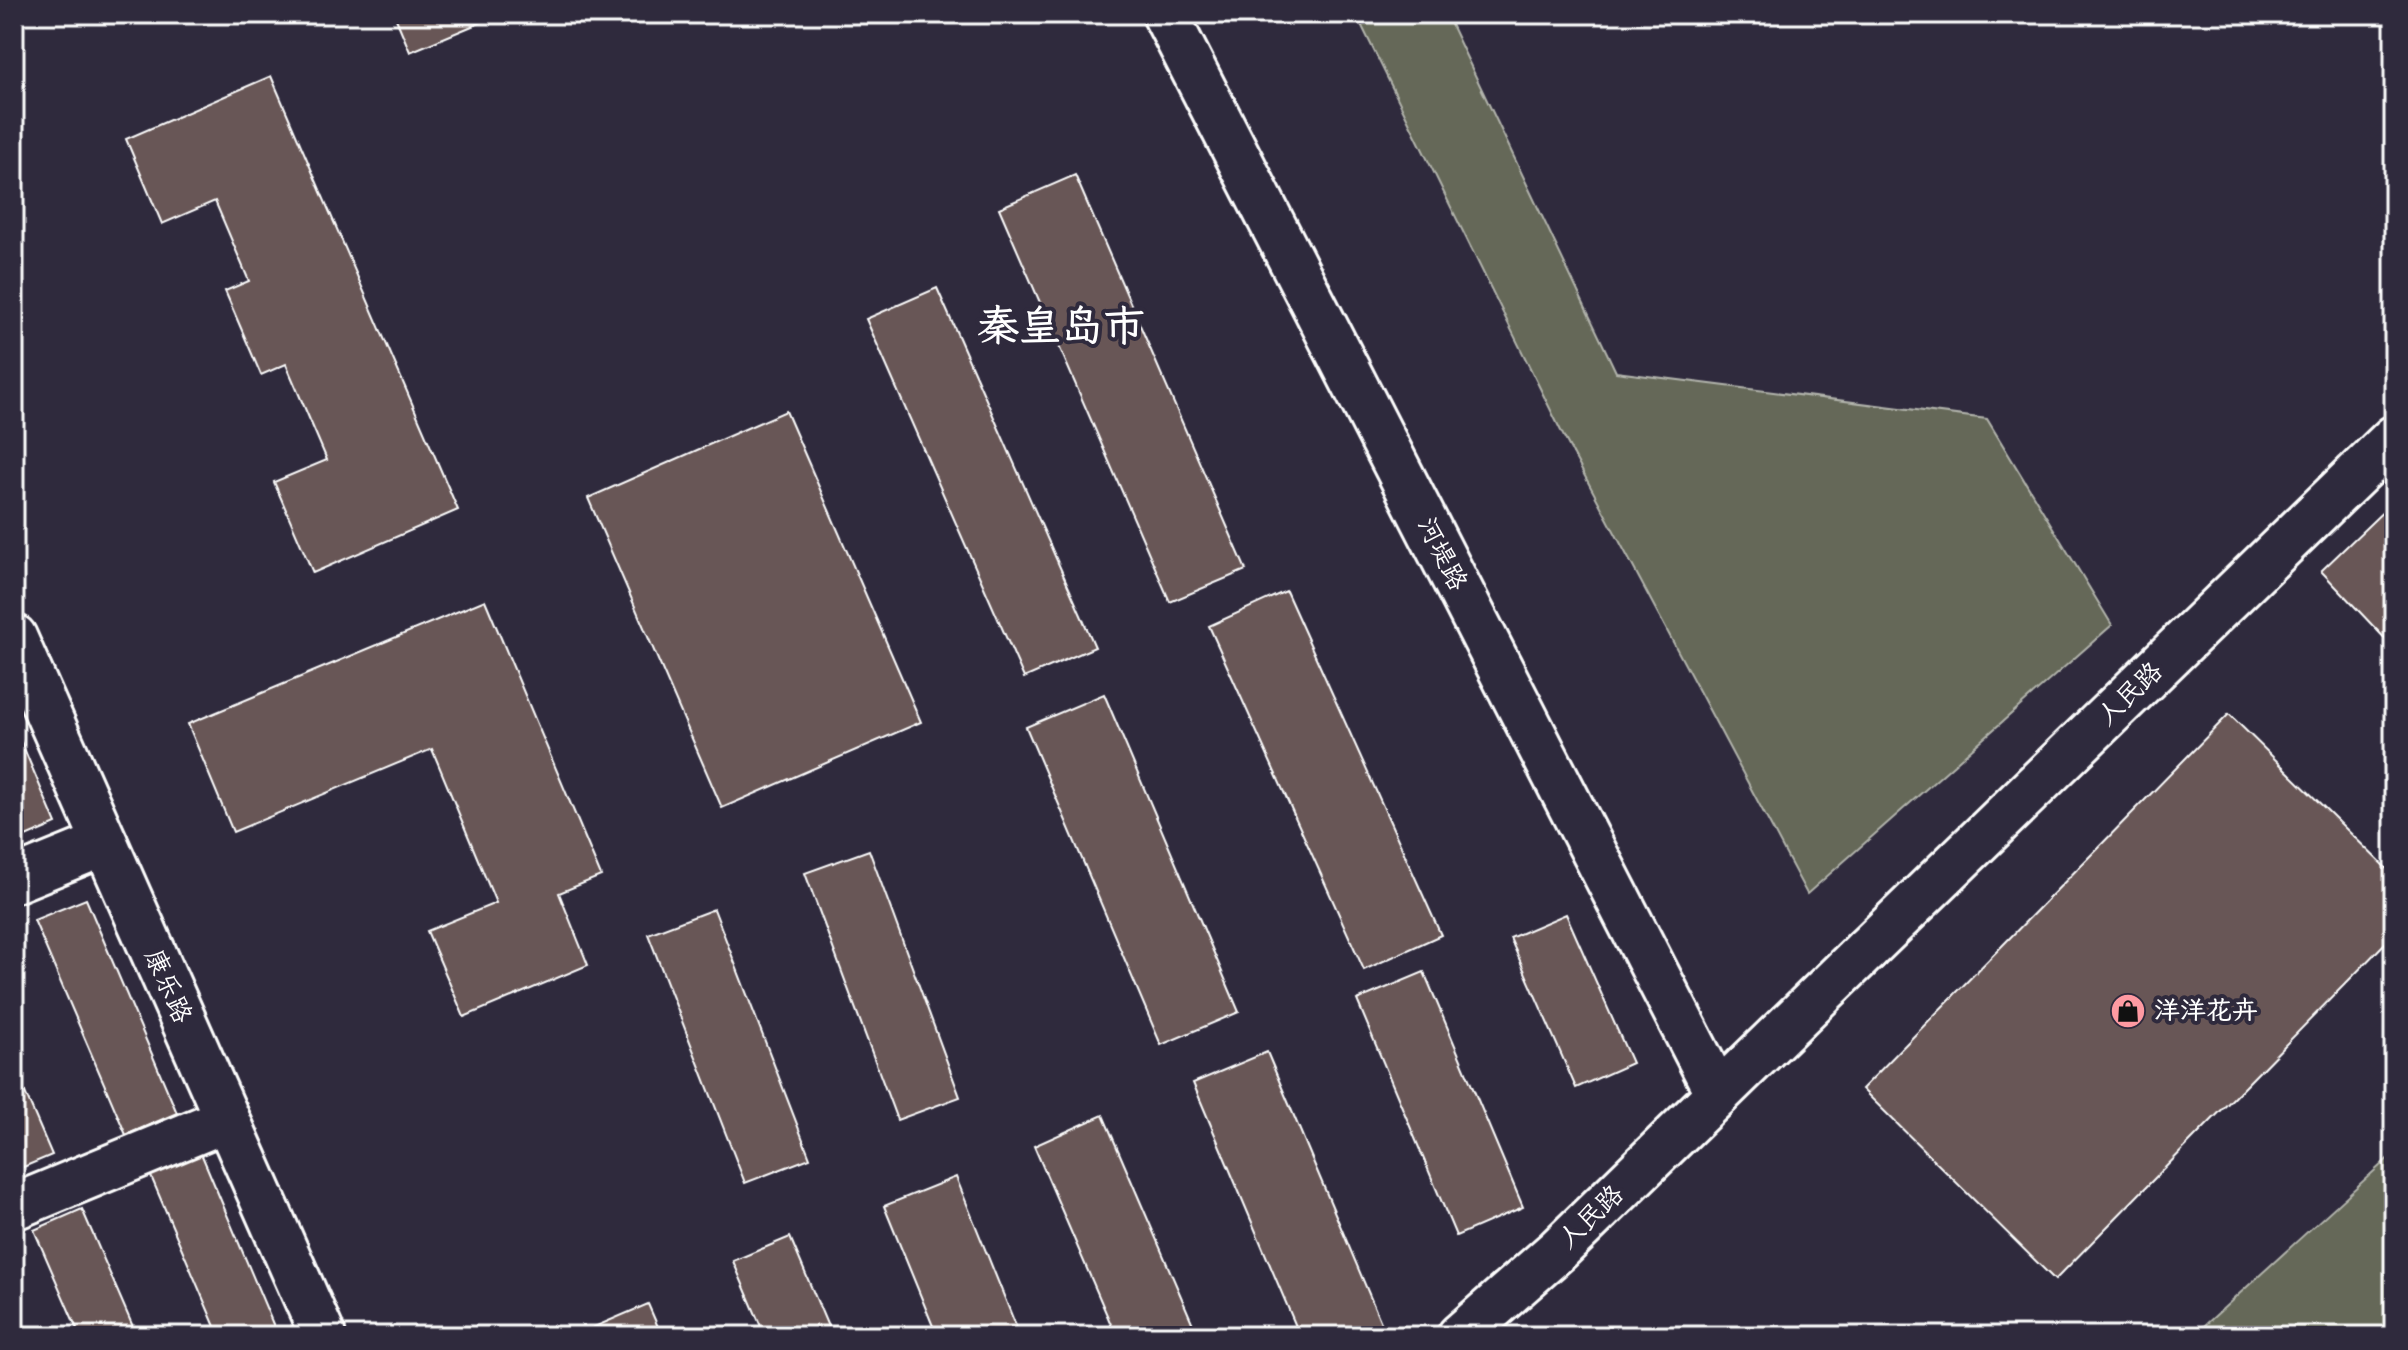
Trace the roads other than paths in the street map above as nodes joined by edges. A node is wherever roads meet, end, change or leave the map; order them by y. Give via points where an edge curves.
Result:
1 (1165, 14) edge
2 (2394, 438) edge
3 (14, 637) edge
4 (105, 843) junction
5 (14, 880) edge
6 (1718, 1094) junction
7 (227, 1119) junction
8 (14, 1207) edge
9 (323, 1336) edge
10 (1460, 1336) edge

1 - 6 street, 河堤路
2 - 6 street, 人民路
3 - 4 street, 康乐路
4 - 5 street
4 - 7 street, 康乐路
6 - 10 street, 人民路 via 1558,1250
7 - 8 street
7 - 9 street, 康乐路

